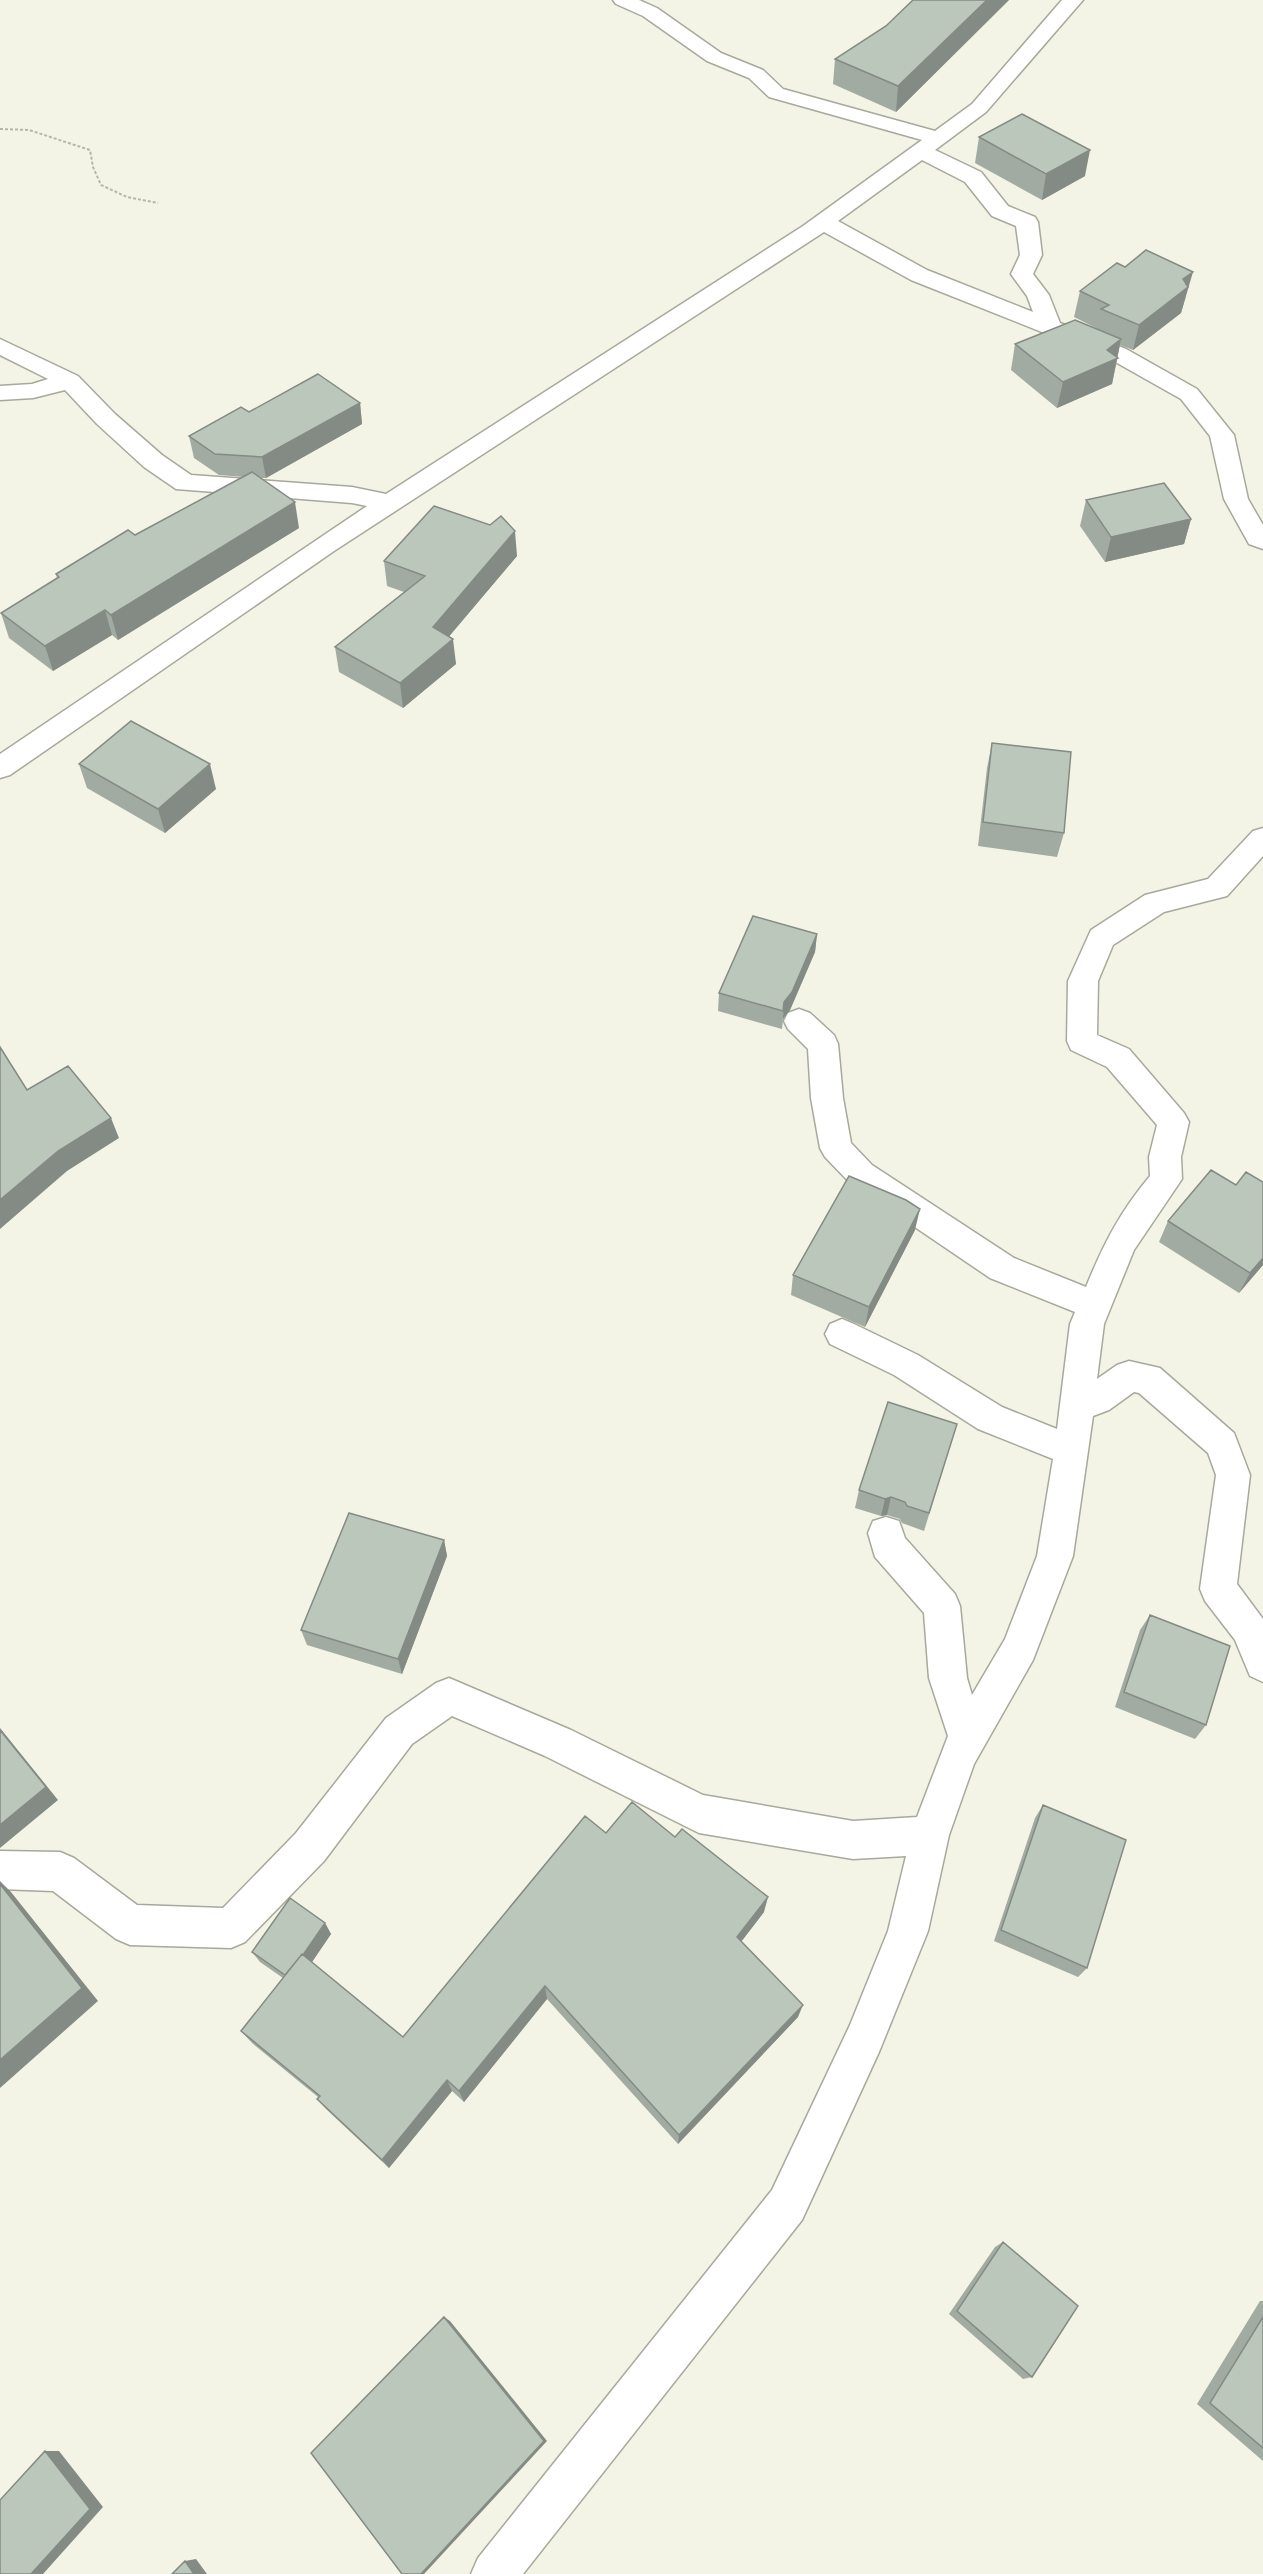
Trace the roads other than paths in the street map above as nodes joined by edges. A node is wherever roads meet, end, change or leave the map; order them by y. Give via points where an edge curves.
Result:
1 (623, 0) edge
2 (1073, 0) edge
3 (930, 144) junction
4 (823, 222) junction
5 (1050, 326) junction
6 (0, 346) edge
7 (70, 381) junction
8 (0, 393) edge
9 (390, 503) junction
10 (1263, 541) edge
11 (0, 768) edge
12 (1263, 838) edge
13 (799, 1021) dead end
14 (1095, 1305) junction
15 (842, 1334) dead end
16 (1078, 1407) junction
17 (1072, 1450) junction
18 (886, 1533) dead end
19 (1263, 1664) edge
20 (968, 1738) junction
21 (930, 1834) junction
22 (0, 1870) edge
23 (494, 2574) edge

1 - 3 street via 650,12 714,57 756,74 776,93
2 - 3 street via 979,108
3 - 4 street
3 - 5 street via 973,177 1000,211 1027,222 1031,255 1022,274 1038,295
4 - 5 street via 919,275
4 - 9 street
5 - 10 street via 1118,354 1189,394 1222,435 1236,499
6 - 7 street
7 - 8 street via 33,391
7 - 9 street via 145,454 185,483 352,495
9 - 11 street
12 - 14 street via 1217,888 1155,903 1101,938 1083,981 1082,1041 1118,1058 1173,1122 1165,1156 1166,1179 1120,1244
13 - 14 street via 823,1044 836,1148 861,1174 1002,1268
14 - 16 street via 1087,1323
15 - 17 street via 906,1365 990,1418
16 - 17 street
16 - 19 street via 1097,1399 1129,1376 1148,1379 1222,1444 1233,1475 1218,1589 1249,1629
17 - 20 street via 1055,1556 1020,1648
18 - 20 street via 888,1545 942,1606 948,1678
20 - 21 street via 958,1755
21 - 22 street via 853,1840 699,1814 558,1743 449,1696 399,1731 310,1847 231,1928 130,1925 60,1872
21 - 23 street via 908,1931 866,2038 787,2205

